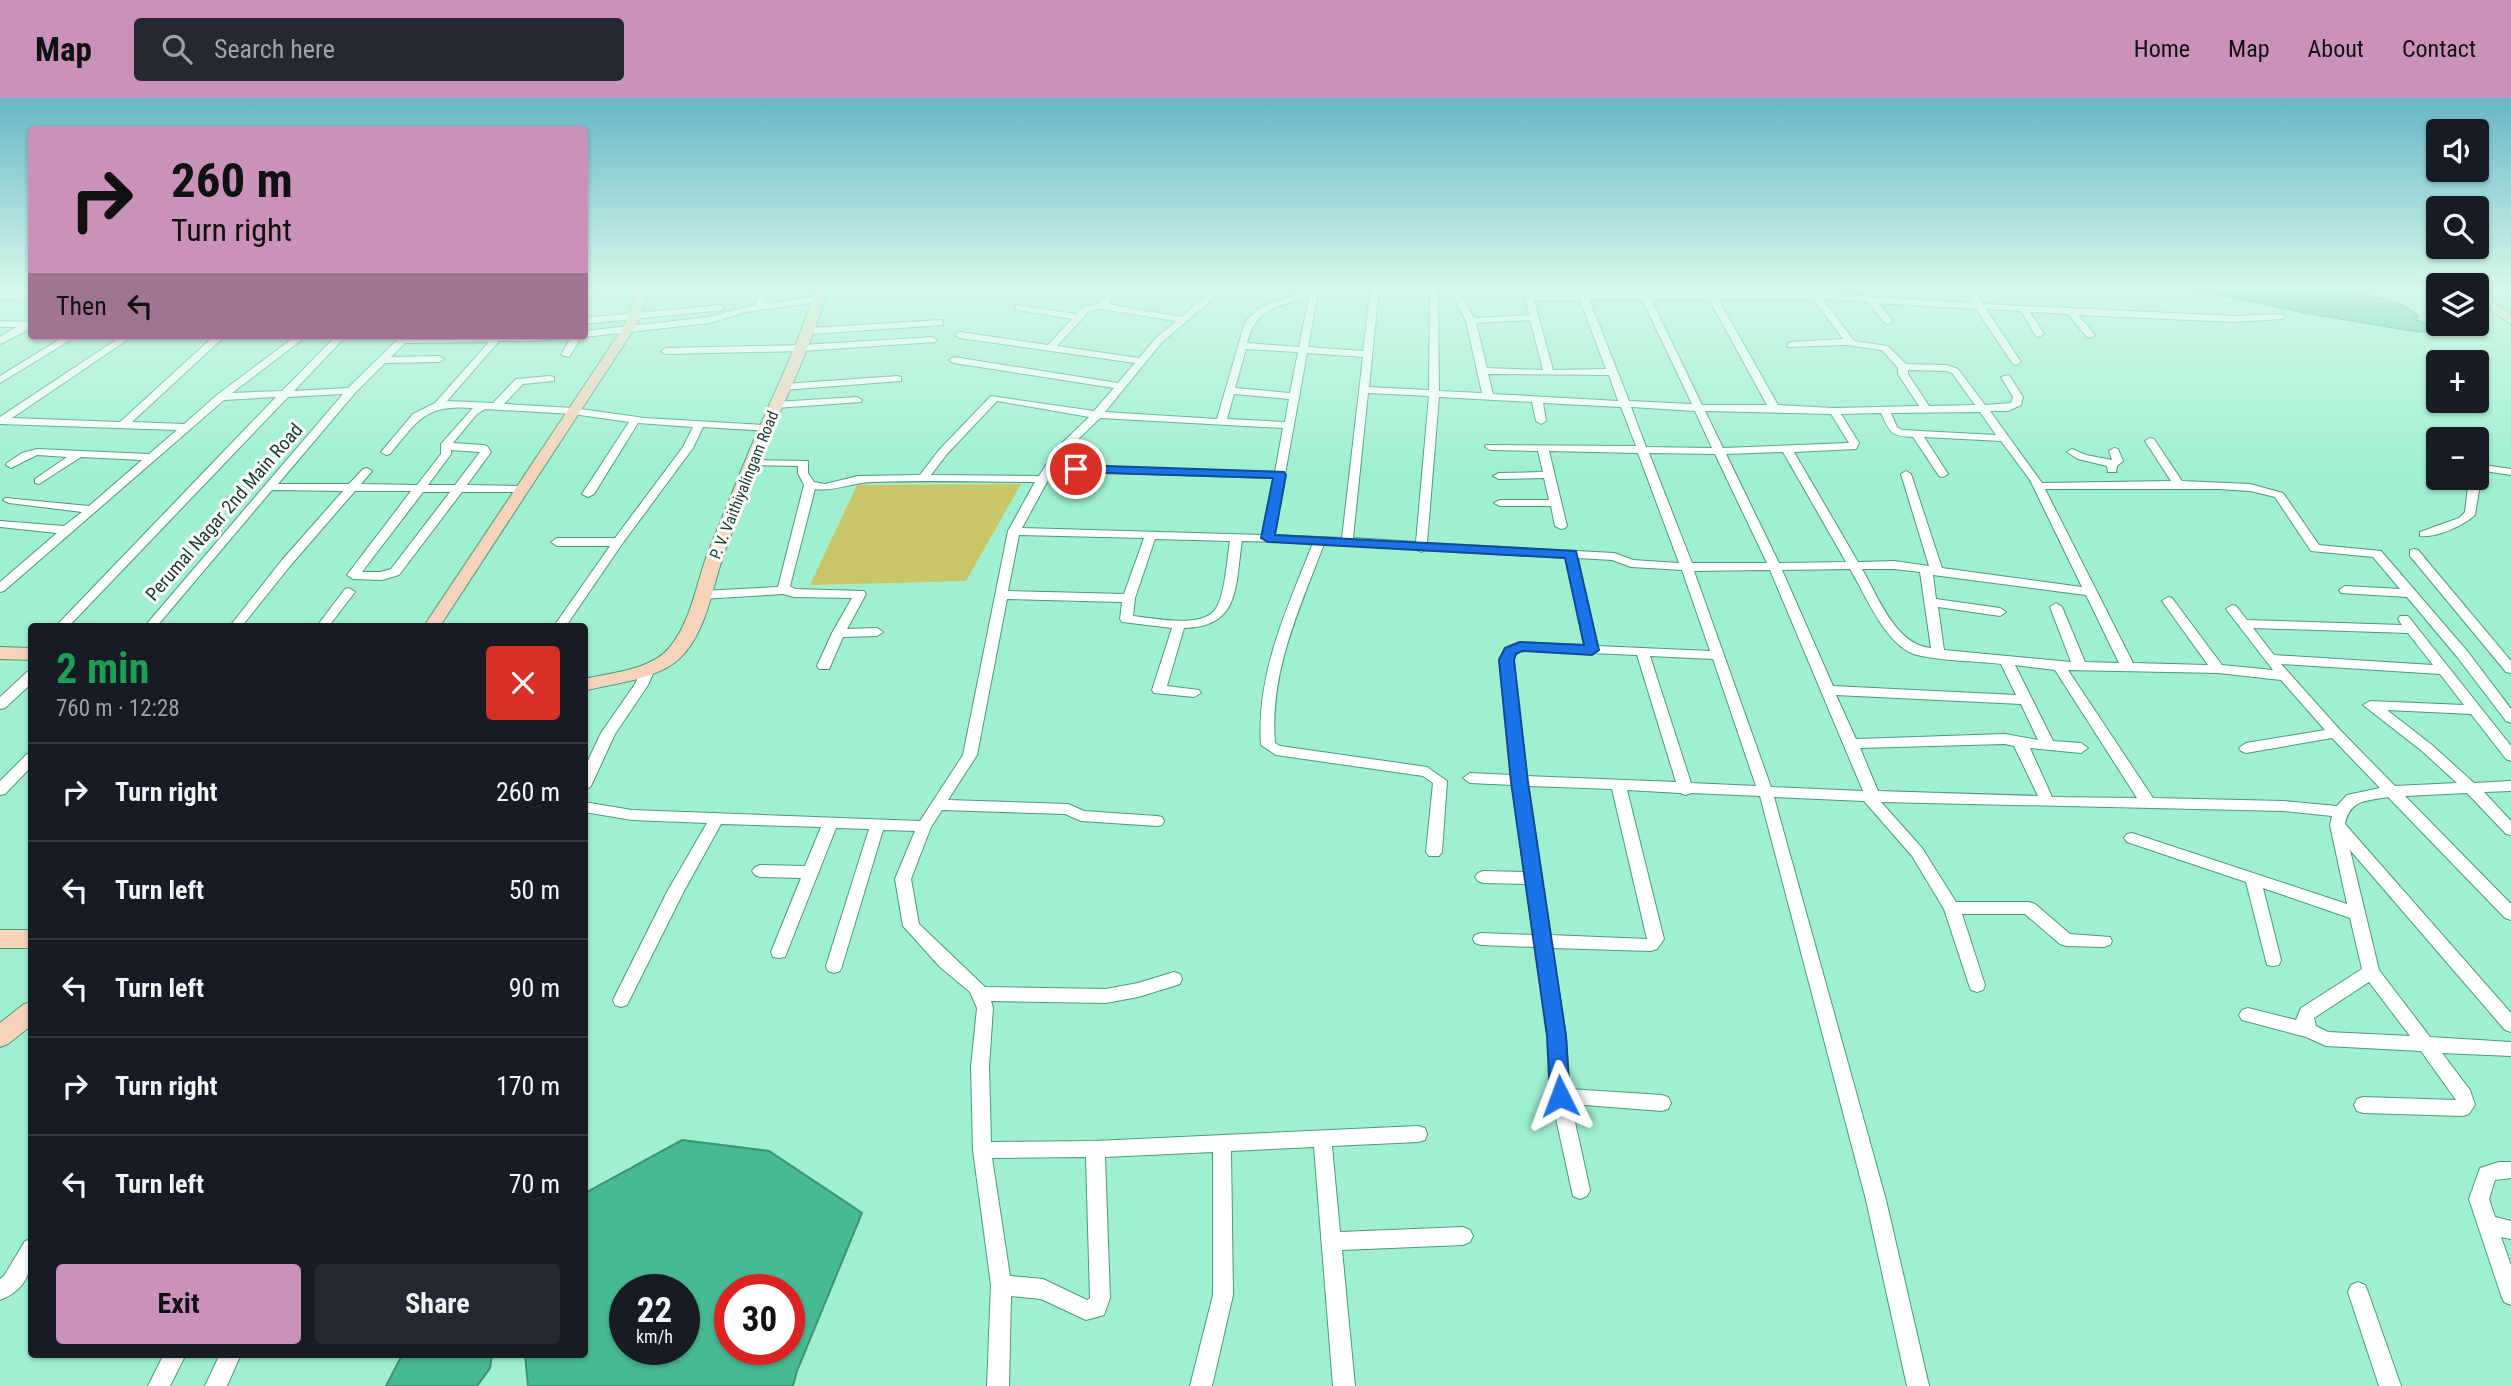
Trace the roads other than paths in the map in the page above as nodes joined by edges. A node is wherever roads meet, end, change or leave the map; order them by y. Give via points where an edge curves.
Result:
1 (54, 347) edge
2 (111, 347) edge
3 (208, 347) edge
4 (287, 347) edge
5 (330, 347) edge
6 (395, 347) edge
7 (489, 347) edge
8 (571, 347) edge
9 (615, 347) edge
10 (817, 347) edge
11 (1051, 347) edge
12 (1155, 347) edge
13 (1242, 347) edge
14 (1265, 347) edge
15 (1369, 347) edge
16 (1434, 347) edge
17 (1476, 347) edge
18 (1542, 347) edge
19 (1603, 347) edge
20 (1668, 347) edge
21 (1740, 347) edge
22 (1879, 347) edge
23 (2006, 347) edge
24 (802, 348) junction
25 (1303, 349) junction
26 (666, 351) dead end
27 (1368, 354) junction
28 (566, 355) dead end
29 (439, 359) dead end
30 (383, 360) junction
31 (954, 360) dead end
32 (1140, 361) junction
33 (2016, 362) dead end
34 (1903, 368) junction
35 (1481, 371) junction
36 (1613, 372) junction
37 (1549, 373) junction
38 (2006, 377) dead end
39 (550, 379) dead end
40 (897, 379) dead end
41 (0, 380) edge
42 (1120, 386) junction
43 (785, 387) junction
44 (1364, 390) junction
45 (351, 391) junction
46 (1230, 391) junction
47 (1434, 394) junction
48 (281, 395) junction
49 (1294, 396) junction
50 (1488, 396) junction
51 (221, 397) junction
52 (1537, 399) junction
53 (857, 400) dead end
54 (440, 403) junction
55 (1626, 404) junction
56 (497, 405) junction
57 (776, 405) junction
58 (484, 406) junction
59 (1700, 408) junction
60 (1774, 408) junction
61 (1925, 408) junction
62 (1884, 409) junction
63 (1982, 409) junction
64 (573, 411) junction
65 (1834, 411) junction
66 (1097, 415) junction
67 (635, 420) junction
68 (0, 421) edge
69 (1541, 421) dead end
70 (1221, 422) junction
71 (122, 425) junction
72 (699, 425) junction
73 (1289, 425) junction
74 (187, 427) junction
75 (766, 428) junction
76 (1917, 435) junction
77 (2003, 438) junction
78 (2150, 442) dead end
79 (445, 446) junction
80 (1490, 447) dead end
81 (1542, 449) junction
82 (1641, 449) junction
83 (1718, 450) junction
84 (1788, 451) junction
85 (2114, 451) dead end
86 (386, 452) dead end
87 (2072, 452) dead end
88 (78, 454) junction
89 (151, 457) junction
90 (752, 462) junction
91 (2112, 464) junction
92 (11, 465) dead end
93 (1051, 468) junction
94 (2489, 469) edge
95 (368, 471) dead end
96 (2511, 472) edge
97 (1906, 474) dead end
98 (1943, 474) dead end
99 (1280, 475) junction
100 (1549, 475) junction
101 (1499, 476) dead end
102 (923, 478) junction
103 (1042, 479) junction
104 (39, 481) dead end
105 (2117, 484) junction
106 (2178, 484) junction
107 (810, 485) junction
108 (2038, 486) junction
109 (272, 487) junction
110 (353, 487) junction
111 (420, 488) junction
112 (456, 489) junction
113 (520, 489) junction
114 (2474, 490) edge
115 (588, 494) dead end
116 (9, 499) dead end
117 (1500, 503) dead end
118 (1556, 503) junction
119 (89, 509) junction
120 (0, 524) edge
121 (1561, 526) dead end
122 (65, 530) junction
123 (1014, 531) junction
124 (1151, 534) junction
125 (2424, 534) dead end
126 (1237, 537) junction
127 (1268, 538) junction
128 (1320, 540) junction
129 (618, 541) junction
130 (557, 542) dead end
131 (1347, 542) junction
132 (1421, 548) junction
133 (2414, 553) dead end
134 (1571, 554) junction
135 (1773, 565) junction
136 (1854, 565) junction
137 (1688, 567) junction
138 (1931, 571) junction
139 (0, 588) edge
140 (786, 590) junction
141 (2345, 590) dead end
142 (2089, 592) junction
143 (349, 593) dead end
144 (2410, 593) junction
145 (702, 595) junction
146 (1001, 595) junction
147 (1129, 598) junction
148 (2168, 601) dead end
149 (1931, 602) junction
150 (2056, 607) dead end
151 (2232, 609) dead end
152 (2000, 612) dead end
153 (65, 623) edge
154 (154, 623) edge
155 (238, 623) edge
156 (325, 623) edge
157 (434, 623) edge
158 (562, 623) edge
159 (1179, 624) junction
160 (2244, 624) junction
161 (877, 632) dead end
162 (838, 633) junction
163 (1592, 650) junction
164 (1642, 652) junction
165 (0, 653) edge
166 (28, 653) edge
167 (1938, 653) junction
168 (1717, 655) junction
169 (2270, 659) junction
170 (2006, 661) junction
171 (824, 666) dead end
172 (2059, 666) junction
173 (2080, 667) junction
174 (2128, 667) junction
175 (648, 669) junction
176 (2218, 669) junction
177 (2511, 669) edge
178 (2446, 670) junction
179 (2286, 676) junction
180 (28, 679) edge
181 (588, 684) edge
182 (1827, 690) junction
183 (1194, 693) dead end
184 (2025, 700) junction
185 (0, 705) edge
186 (2476, 710) junction
187 (2511, 718) edge
188 (2335, 733) junction
189 (2020, 743) junction
190 (1851, 744) junction
191 (2048, 745) junction
192 (2081, 747) dead end
193 (2246, 748) dead end
194 (2511, 756) edge
195 (28, 760) edge
196 (588, 777) edge
197 (1470, 778) dead end
198 (1520, 782) junction
199 (1619, 786) junction
200 (2511, 786) edge
201 (2471, 787) junction
202 (0, 790) edge
203 (1686, 790) junction
204 (2392, 791) junction
205 (1766, 793) junction
206 (1870, 795) junction
207 (2047, 801) junction
208 (2148, 803) junction
209 (940, 805) junction
210 (588, 808) edge
211 (717, 818) junction
212 (2338, 818) junction
213 (1157, 821) dead end
214 (830, 823) junction
215 (878, 823) junction
216 (924, 826) junction
217 (2511, 830) edge
218 (2132, 838) dead end
219 (1434, 852) dead end
220 (760, 871) dead end
221 (810, 872) junction
222 (1483, 877) dead end
223 (1534, 878) junction
224 (2253, 878) junction
225 (1952, 908) junction
226 (2358, 914) junction
227 (2511, 915) edge
228 (0, 939) edge
229 (28, 939) edge
230 (1481, 939) dead end
231 (2104, 941) dead end
232 (1543, 942) junction
233 (779, 952) dead end
234 (2273, 960) dead end
235 (834, 965) dead end
236 (2371, 972) junction
237 (1174, 979) dead end
238 (1977, 985) dead end
239 (979, 994) junction
240 (621, 1000) dead end
241 (28, 1014) edge
242 (2248, 1015) dead end
243 (2511, 1025) edge
244 (2309, 1031) junction
245 (0, 1037) edge
246 (2425, 1044) junction
247 (2511, 1049) edge
248 (1560, 1096) junction
249 (1662, 1103) dead end
250 (2363, 1105) dead end
251 (1418, 1134) dead end
252 (1322, 1137) junction
253 (1222, 1143) junction
254 (1096, 1149) junction
255 (982, 1150) junction
256 (2511, 1170) edge
257 (1580, 1190) dead end
258 (2488, 1225) junction
259 (2511, 1230) edge
260 (1463, 1236) dead end
261 (1333, 1241) junction
262 (28, 1255) edge
263 (1001, 1285) junction
264 (0, 1290) edge
265 (2358, 1292) dead end
266 (2511, 1295) edge
267 (174, 1358) edge
268 (229, 1358) edge
269 (159, 1386) edge
270 (216, 1386) edge
271 (998, 1386) edge
272 (1201, 1386) edge
273 (1344, 1386) edge
274 (1918, 1386) edge
275 (2390, 1386) edge

1 - 41 street
2 - 68 street
3 - 71 street
4 - 51 street
5 - 48 street
6 - 30 street, Perumal Nagar 2nd Main Road
7 - 54 street
8 - 28 street
9 - 64 street
10 - 24 street
11 - 32 street
12 - 32 street
13 - 46 street
14 - 25 street
15 - 27 street
16 - 47 street
17 - 35 street
18 - 37 street
19 - 36 street
20 - 59 street
21 - 60 street
22 - 34 street via 1885,348
23 - 33 street
24 - 26 street
24 - 43 street, P. V. Vaithiyalingam Road
25 - 27 street
25 - 49 street
27 - 44 street
29 - 30 street
30 - 45 street, Perumal Nagar 2nd Main Road
31 - 42 street
32 - 42 street
34 - 61 street
34 - 63 street via 1953,369
35 - 37 street
35 - 50 street
36 - 37 street
36 - 55 street
38 - 63 street via 2018,397 2015,405
39 - 56 street via 520,381
40 - 43 street
42 - 66 street
43 - 57 street, P. V. Vaithiyalingam Road
44 - 47 street
44 - 131 street
45 - 48 street
45 - 109 street, Perumal Nagar 2nd Main Road
46 - 49 street
46 - 70 street
47 - 50 street
47 - 132 street
48 - 51 street
48 - 153 street
49 - 73 street
50 - 52 street
51 - 74 street
52 - 55 street
52 - 69 street
53 - 57 street
54 - 58 street
54 - 86 street via 421,410
55 - 59 street
55 - 82 street
56 - 58 street
56 - 64 street
57 - 75 street, P. V. Vaithiyalingam Road
58 - 79 street via 472,413
59 - 60 street
59 - 83 street
60 - 65 street
61 - 62 street
61 - 63 street
62 - 65 street
62 - 76 street via 1895,432
63 - 77 street
64 - 67 street
64 - 113 street
65 - 84 street via 1854,443 1852,447
66 - 70 street
66 - 93 street via 1062,449
66 - 102 street via 991,400
67 - 72 street
67 - 115 street
68 - 71 street
70 - 73 street
71 - 74 street
72 - 75 street
72 - 129 street via 688,448
73 - 99 street
74 - 89 street
75 - 90 street, P. V. Vaithiyalingam Road
76 - 77 street
76 - 98 street
77 - 108 street
78 - 106 street
79 - 111 street via 446,454
79 - 112 street via 485,449
80 - 81 street
81 - 82 street
81 - 100 street
82 - 83 street
82 - 137 street
83 - 84 street
83 - 135 street
84 - 136 street
85 - 91 street via 2118,461
87 - 91 street via 2083,459
88 - 89 street
88 - 92 street via 30,453
88 - 104 street
89 - 119 street
90 - 107 street via 804,463 803,473
90 - 145 street, P. V. Vaithiyalingam Road
91 - 105 street
93 - 99 street
93 - 103 street
94 - 96 street
95 - 110 street
97 - 138 street
99 - 127 street
100 - 101 street
100 - 118 street
102 - 103 street
102 - 107 street
103 - 123 street
105 - 106 street
105 - 108 street
106 - 144 street via 2258,489 2279,495 2315,548 2377,554
107 - 140 street
108 - 142 street
109 - 110 street
109 - 154 street, Perumal Nagar 2nd Main Road
110 - 111 street
110 - 155 street
111 - 112 street
111 - 112 street via 353,575 395,572
112 - 113 street
113 - 157 street
114 - 125 street via 2471,513
116 - 119 street
117 - 118 street
118 - 121 street
119 - 122 street
120 - 122 street
122 - 139 street
123 - 124 street
123 - 146 street
124 - 126 street
124 - 147 street
126 - 127 street
126 - 159 street via 1221,612 1208,622
127 - 128 street
128 - 131 street
128 - 219 street via 1274,671 1265,726 1268,744 1276,750 1436,777 1440,781
129 - 130 street
129 - 158 street
131 - 132 street
132 - 134 street
133 - 177 street
134 - 137 street
134 - 163 street
135 - 136 street
135 - 137 street
135 - 182 street
136 - 138 street
136 - 167 street via 1898,639 1918,651
137 - 168 street
138 - 142 street
138 - 149 street
140 - 145 street
140 - 162 street via 860,594
141 - 144 street
142 - 174 street
143 - 156 street
144 - 187 street
145 - 175 street, P. V. Vaithiyalingam Road via 695,618 673,655
146 - 147 street
146 - 209 street via 970,755
147 - 159 street via 1126,619
148 - 176 street
149 - 152 street
149 - 167 street
150 - 173 street
151 - 160 street
159 - 183 street via 1159,690
160 - 169 street
160 - 178 street via 2408,624
161 - 162 street
162 - 171 street
163 - 164 street
163 - 198 street via 1520,646 1510,651 1506,660
164 - 168 street
164 - 203 street
165 - 166 street
167 - 170 street
168 - 205 street
169 - 178 street
169 - 179 street
170 - 172 street
170 - 184 street
172 - 173 street
172 - 208 street
173 - 174 street
174 - 176 street
175 - 181 street, P. V. Vaithiyalingam Road
175 - 196 street via 608,733
176 - 179 street
178 - 186 street
179 - 188 street
180 - 185 street
182 - 184 street
182 - 190 street
184 - 191 street
186 - 194 street
186 - 201 street via 2370,705 2409,732
188 - 193 street
188 - 204 street
189 - 190 street via 2005,739
189 - 191 street
189 - 207 street
190 - 206 street
191 - 192 street
195 - 202 street
197 - 198 street
198 - 199 street
198 - 223 street
199 - 203 street
199 - 232 street via 1656,939 1651,944
200 - 201 street
201 - 204 street
201 - 217 street
203 - 205 street
204 - 212 street via 2352,799
204 - 227 street
205 - 206 street
205 - 274 street via 1876,1200
206 - 207 street
206 - 225 street via 1917,852
207 - 208 street
208 - 212 street via 2284,806
209 - 213 street via 1068,809 1081,816
209 - 216 street
210 - 211 street via 632,816
211 - 214 street
211 - 240 street
212 - 226 street
212 - 243 street
214 - 215 street
214 - 221 street
215 - 216 street
215 - 235 street
216 - 239 street via 903,879 911,926
218 - 224 street
220 - 221 street
221 - 233 street
222 - 223 street
223 - 232 street
224 - 226 street
224 - 234 street
225 - 231 street via 2029,908 2066,940
225 - 238 street
226 - 236 street
228 - 229 street
230 - 232 street
232 - 248 street via 1557,1036
236 - 244 street via 2307,1013 2304,1020
236 - 246 street
237 - 239 street via 1106,996
239 - 255 street via 985,1008 980,1067
241 - 245 street
242 - 244 street
244 - 246 street via 2326,1039
246 - 247 street
246 - 250 street via 2465,1095 2463,1108
248 - 249 street
248 - 257 street
251 - 252 street
252 - 253 street
252 - 261 street
253 - 254 street
253 - 272 street via 1223,1295
254 - 255 street
254 - 263 street via 1097,1308 1086,1310 1043,1289
255 - 263 street
256 - 258 street via 2487,1174 2479,1199
258 - 259 street
258 - 266 street
260 - 261 street
261 - 273 street
262 - 264 street via 11,1283
263 - 271 street
265 - 275 street
267 - 269 street
268 - 270 street

